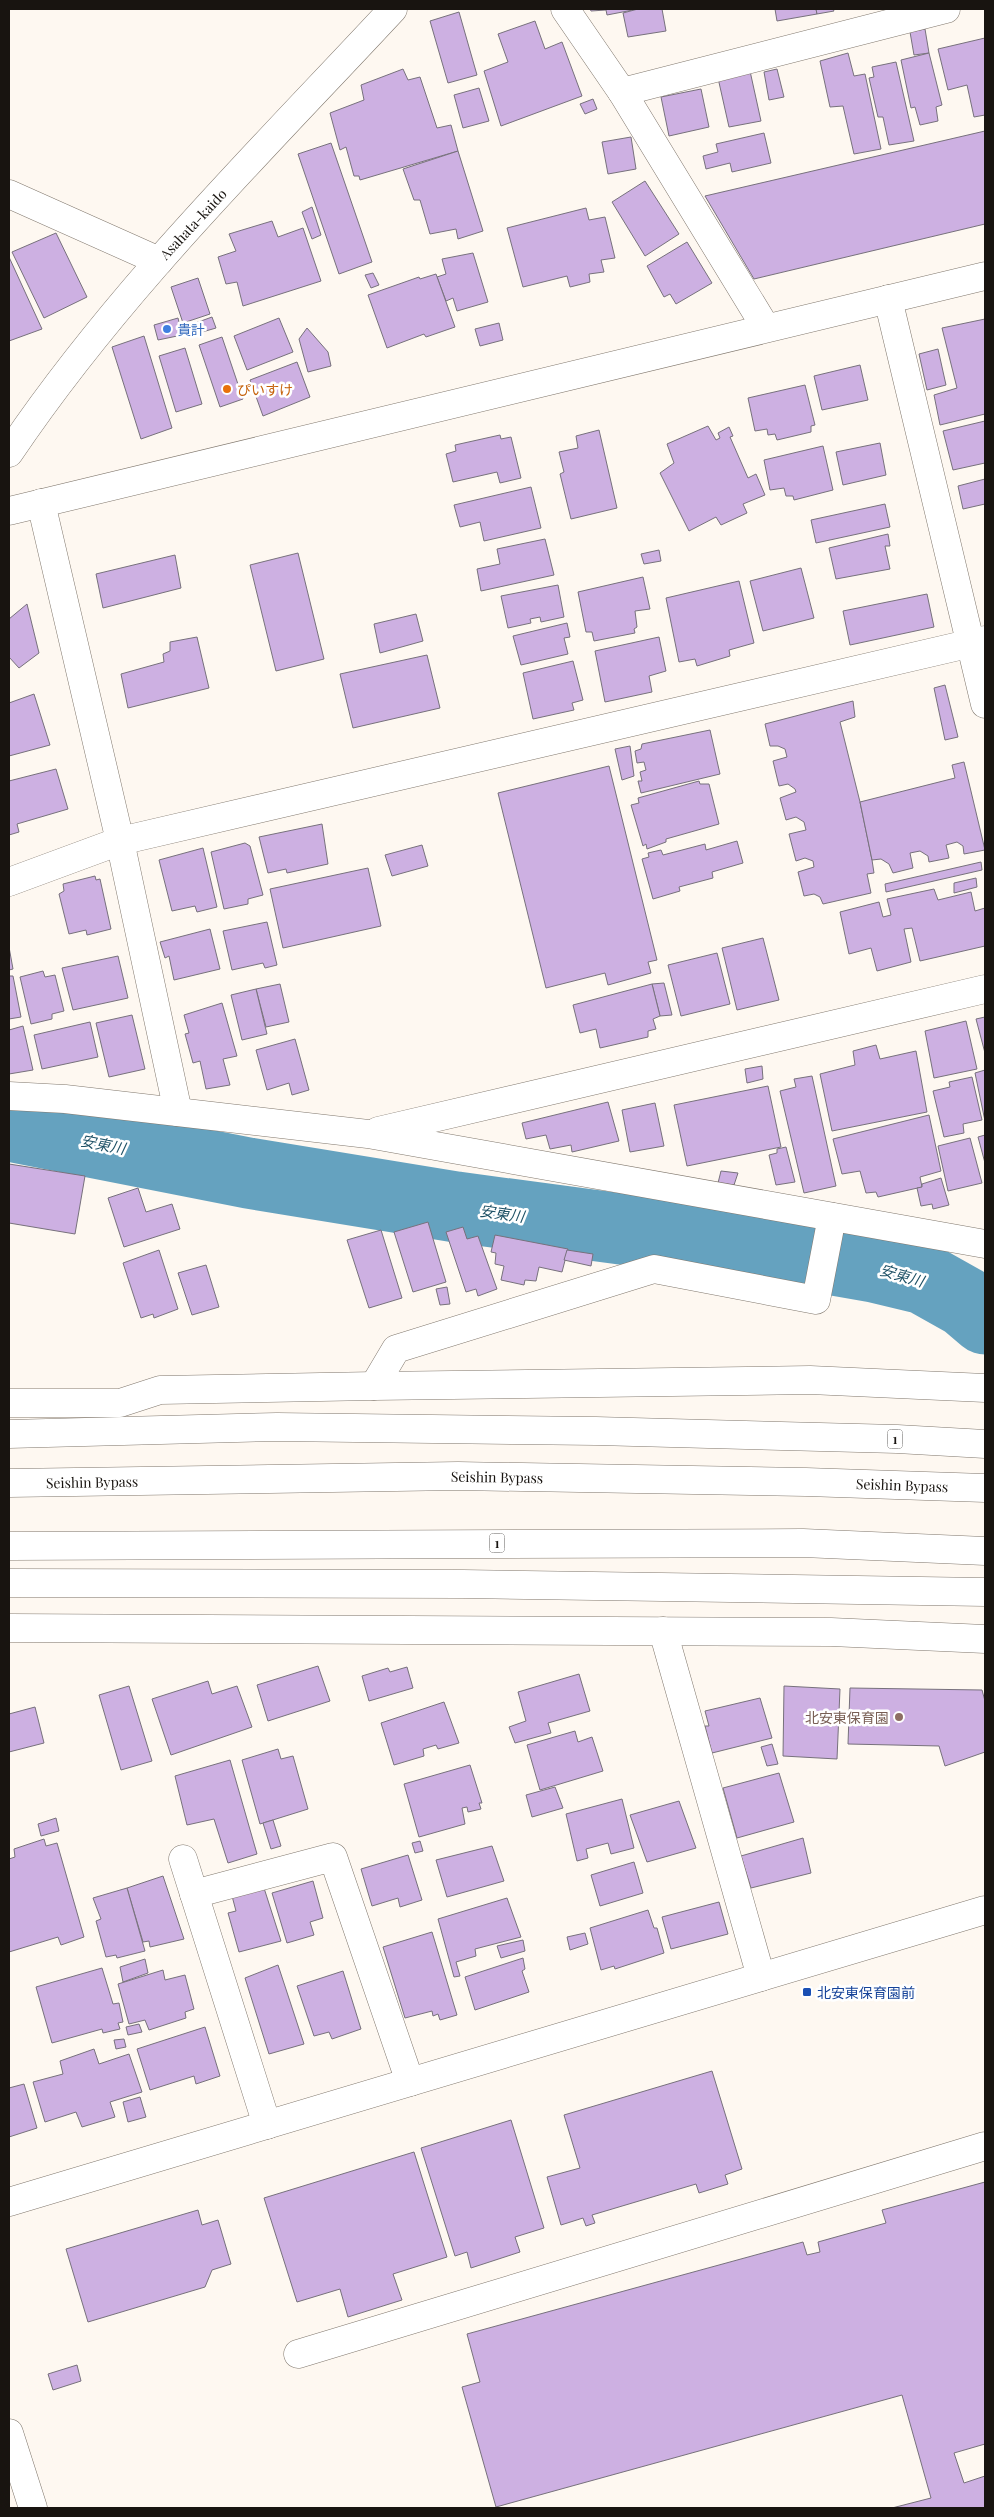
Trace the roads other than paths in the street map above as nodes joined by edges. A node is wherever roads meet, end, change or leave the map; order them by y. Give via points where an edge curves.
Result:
1 (393, 9) edge
2 (565, 9) edge
3 (946, 9) edge
4 (622, 92) junction
5 (9, 194) edge
6 (159, 261) junction
7 (985, 276) edge
8 (888, 299) junction
9 (766, 328) junction
10 (9, 453) edge
11 (41, 503) junction
12 (9, 511) edge
13 (978, 642) edge
14 (985, 704) edge
15 (120, 841) junction
16 (9, 882) edge
17 (985, 989) edge
18 (9, 1096) edge
19 (178, 1112) junction
20 (368, 1134) junction
21 (832, 1217) junction
22 (985, 1244) edge
23 (374, 1386) junction
24 (985, 1388) edge
25 (9, 1403) edge
26 (9, 1434) edge
27 (985, 1444) edge
28 (9, 1476) edge
29 (985, 1482) edge
30 (9, 1483) edge
31 (985, 1488) edge
32 (9, 1538) edge
33 (985, 1542) edge
34 (9, 1546) edge
35 (985, 1551) edge
36 (9, 1583) edge
37 (985, 1592) edge
38 (9, 1628) edge
39 (663, 1631) junction
40 (985, 1640) edge
41 (183, 1859) dead end
42 (194, 1894) junction
43 (985, 1910) edge
44 (762, 1977) junction
45 (410, 2082) junction
46 (267, 2125) junction
47 (985, 2146) edge
48 (9, 2202) edge
49 (298, 2354) dead end
50 (9, 2433) edge
51 (34, 2508) edge

1 - 6 main road, Asahata-kaido
2 - 4 main road
3 - 4 main road
4 - 9 main road
5 - 6 main road
6 - 10 main road, Asahata-kaido via 50,392
7 - 8 main road
8 - 9 main road
8 - 13 main road
9 - 11 main road
11 - 12 main road
11 - 15 main road
13 - 14 main road
13 - 15 main road
15 - 16 main road
15 - 19 main road
17 - 20 main road
18 - 19 main road
19 - 20 main road
20 - 21 main road
21 - 22 main road
21 - 23 main road via 816,1300 654,1269 396,1349
23 - 24 main road via 810,1380
23 - 25 main road via 160,1390 120,1403
26 - 27 main road, 1 via 277,1427 596,1431
28 - 29 main road via 458,1470
30 - 31 main road, Seishin Bypass via 458,1476
32 - 33 main road, 1 via 486,1533
34 - 35 main road, 1 via 803,1543
36 - 37 main road via 463,1584
38 - 39 main road
39 - 40 main road via 831,1632
39 - 44 main road
41 - 42 main road
42 - 45 main road via 333,1857
42 - 46 main road
43 - 44 main road
44 - 45 main road
45 - 46 main road
46 - 48 main road
47 - 49 main road
50 - 51 main road

